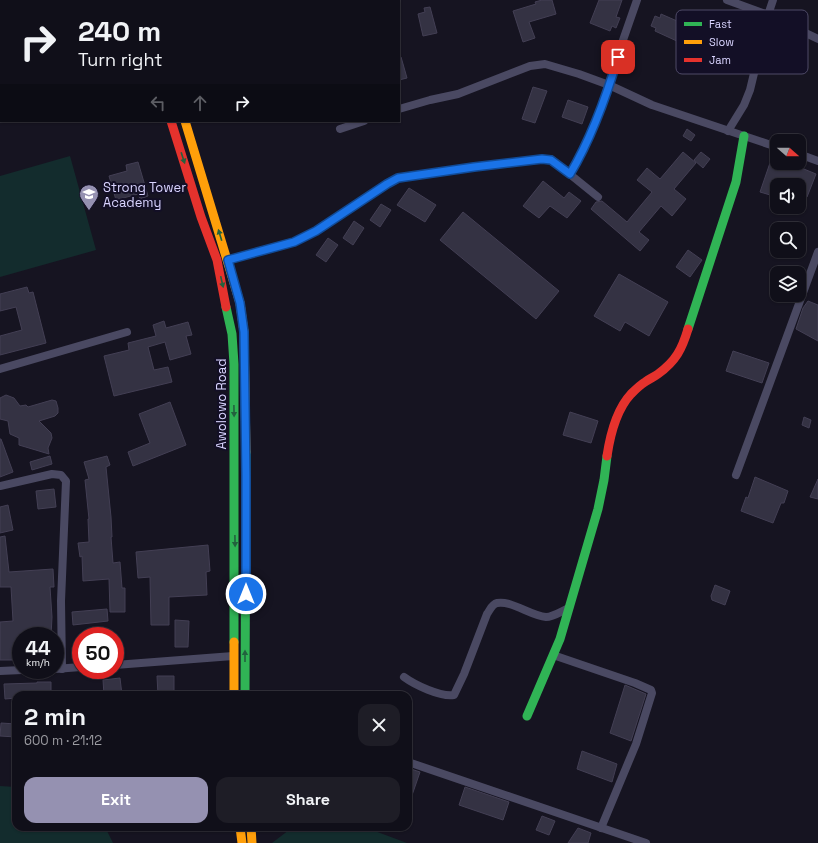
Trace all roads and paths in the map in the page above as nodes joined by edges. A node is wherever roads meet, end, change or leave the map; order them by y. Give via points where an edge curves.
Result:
1 (637, 0) edge
2 (727, 0) edge
3 (773, 0) edge
4 (754, 10) edge
5 (770, 10) edge
6 (808, 34) edge
7 (818, 39) edge
8 (754, 74) edge
9 (609, 85) junction
10 (400, 109) edge
11 (171, 122) edge
12 (185, 122) edge
13 (361, 122) edge
14 (340, 129) dead end
15 (728, 130) junction
16 (744, 136) junction
17 (770, 145) edge
18 (806, 157) edge
19 (818, 161) edge
20 (570, 174) junction
21 (598, 197) dead end
22 (818, 252) edge
23 (228, 260) junction
24 (127, 332) dead end
25 (0, 369) edge
26 (736, 475) dead end
27 (0, 486) edge
28 (569, 608) junction
29 (60, 627) edge
30 (554, 655) junction
31 (233, 656) junction
32 (124, 664) edge
33 (12, 670) edge
34 (0, 671) edge
35 (404, 677) dead end
36 (234, 691) edge
37 (246, 691) edge
38 (527, 716) dead end
39 (412, 763) edge
40 (601, 828) junction
41 (240, 831) edge
42 (251, 831) edge
43 (242, 843) edge
44 (252, 843) edge
45 (646, 843) edge

1 - 9 street
2 - 4 street
3 - 5 street
6 - 7 street
8 - 15 street via 744,105
9 - 10 street via 545,64 530,66 458,94
9 - 15 street via 652,105
9 - 20 street via 583,151
11 -> 31 main road, Awolowo Road via 217,260 232,334 235,556
23 -> 12 main road, Awolowo Road
13 - 14 street
15 - 16 street
16 - 17 street
16 - 28 main road via 736,182 684,342 676,358 667,367 630,395 614,425 598,509
18 - 19 street
20 - 21 street
20 - 23 street via 551,160 542,159 398,178 316,231 294,242
22 - 26 street
37 -> 23 main road, Awolowo Road via 244,332 240,303
24 - 25 street
27 - 29 street via 52,474 61,474 66,481
28 - 30 main road
28 - 35 street via 546,617 507,604 498,603 492,606 454,695 424,688
30 - 38 main road
30 - 40 street via 635,683 651,690 652,693 636,744
31 - 32 street
31 - 36 main road, Awolowo Road
33 - 34 street
39 - 40 street
40 - 45 street
41 - 43 main road
42 - 44 main road

